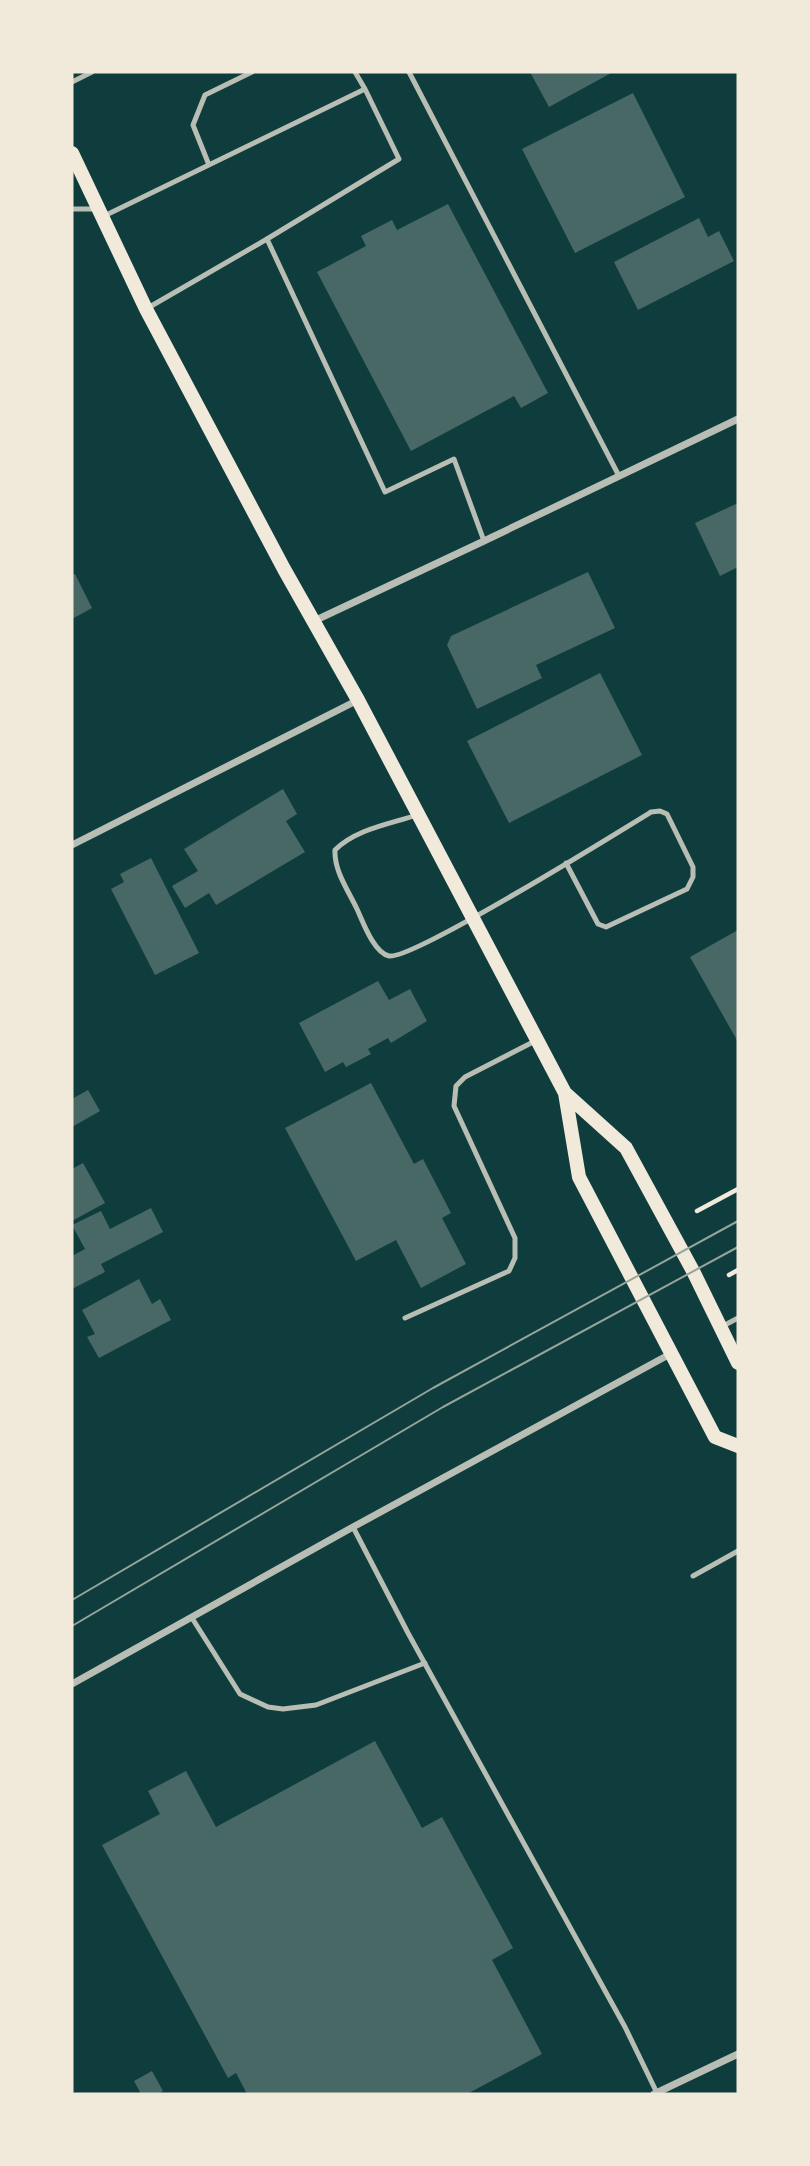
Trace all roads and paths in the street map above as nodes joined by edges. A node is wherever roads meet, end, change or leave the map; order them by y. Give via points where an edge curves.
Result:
1 (92, 72) edge
2 (252, 72) edge
3 (355, 72) edge
4 (409, 72) edge
5 (72, 82) edge
6 (365, 89) junction
7 (72, 153) edge
8 (209, 165) junction
9 (72, 209) edge
10 (100, 213) junction
11 (267, 239) junction
12 (146, 309) junction
13 (738, 418) edge
14 (618, 476) junction
15 (484, 541) junction
16 (314, 621) junction
17 (358, 700) junction
18 (417, 815) junction
19 (72, 845) edge
20 (566, 863) junction
21 (471, 918) junction
22 (537, 1040) junction
23 (565, 1093) junction
24 (738, 1189) edge
25 (696, 1211) dead end
26 (738, 1269) edge
27 (729, 1275) dead end
28 (405, 1318) dead end
29 (738, 1318) edge
30 (721, 1327) junction
31 (672, 1353) junction
32 (738, 1363) edge
33 (738, 1446) edge
34 (353, 1527) junction
35 (738, 1551) edge
36 (694, 1576) dead end
37 (192, 1618) junction
38 (425, 1663) junction
39 (72, 1684) edge
40 (738, 2056) edge
41 (655, 2093) edge

1 - 5 lane
2 - 8 lane via 205,95 192,125
3 - 6 lane
4 - 14 lane
6 - 8 lane
6 - 11 lane via 399,159
7 - 10 main road
8 - 10 lane
9 - 10 lane
10 - 12 main road
11 - 12 lane
11 - 15 lane via 385,492 454,459
12 - 16 main road
13 - 14 street
14 - 15 street
15 - 16 street
16 - 17 main road
17 - 18 main road
17 - 19 street
18 - 21 main road
18 - 21 lane via 359,834 335,850 335,863 369,934 380,952 397,956
20 - 20 lane via 660,811 667,814 693,867 693,877 687,889 606,927 598,924
20 - 21 lane
21 - 22 main road
22 - 23 main road
22 - 28 lane via 456,1086 454,1106 515,1238 509,1271
23 - 30 main road via 626,1148
23 - 31 main road via 579,1177
24 - 25 path
26 - 27 path
29 - 30 lane
30 - 32 main road
31 - 33 main road via 715,1437
31 - 34 street
34 - 37 street
34 - 38 lane
35 - 36 lane
37 - 38 lane via 240,1695 268,1707 316,1705
37 - 39 street
38 - 41 lane via 625,2026
40 - 41 street

